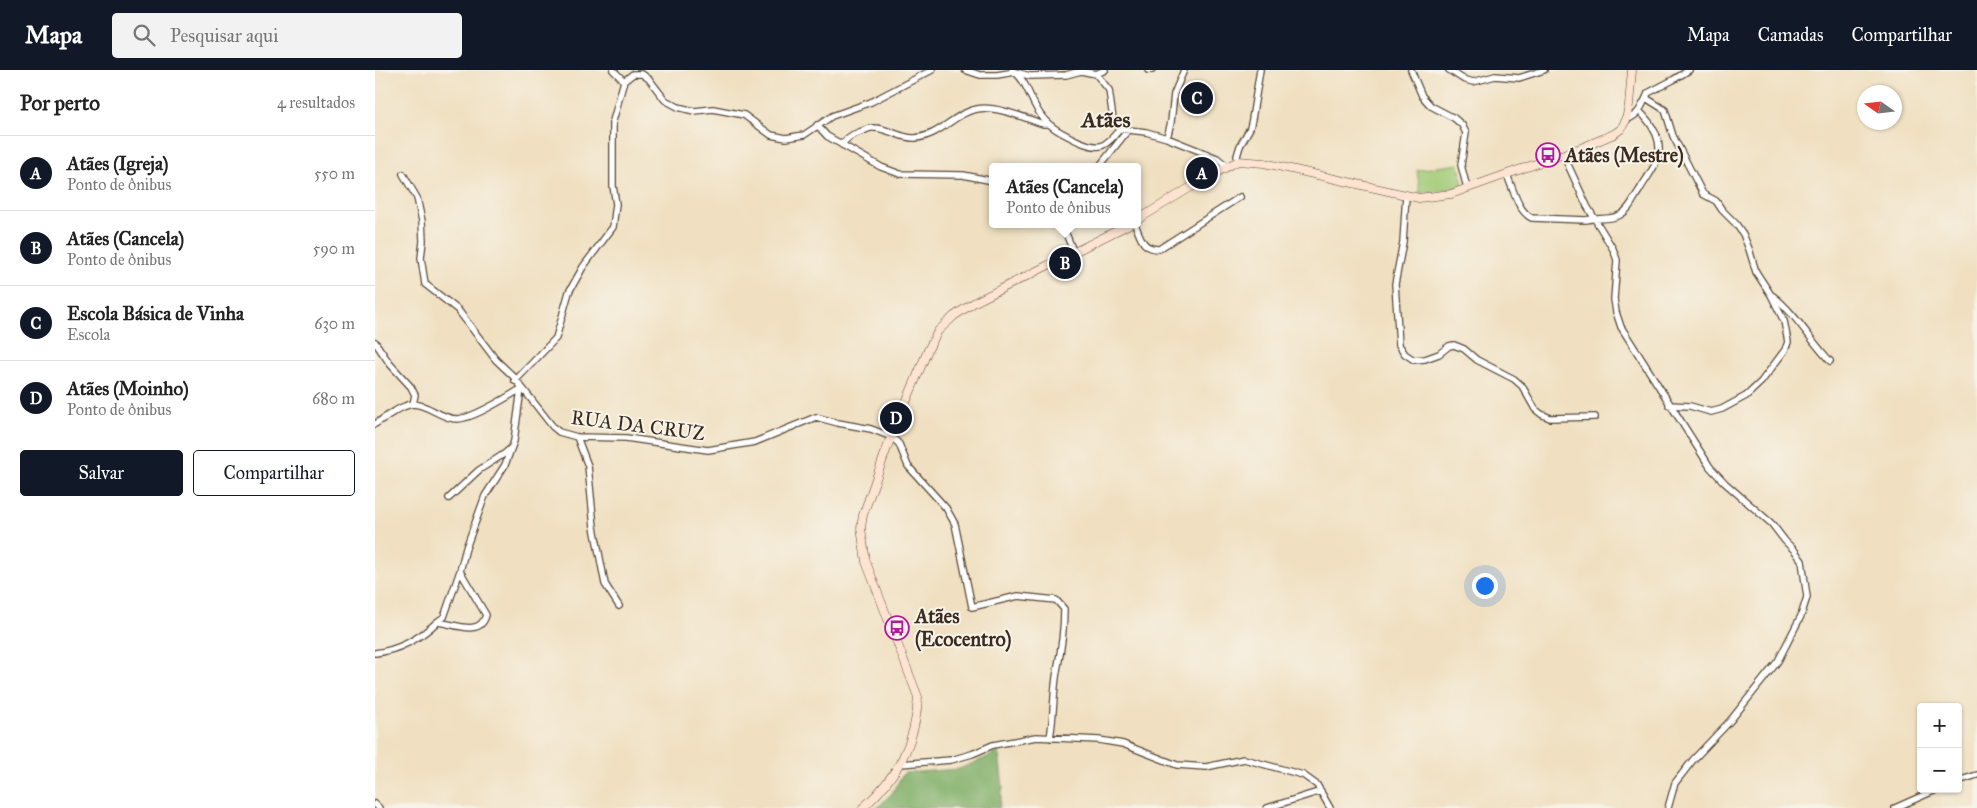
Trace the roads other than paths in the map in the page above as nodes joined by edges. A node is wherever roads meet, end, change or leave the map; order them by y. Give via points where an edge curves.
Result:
1 (613, 70) edge
2 (932, 70) edge
3 (965, 70) edge
4 (1105, 70) edge
5 (1148, 70) edge
6 (1152, 70) edge
7 (1184, 70) edge
8 (1260, 70) edge
9 (1411, 70) edge
10 (1444, 70) edge
11 (1449, 70) edge
12 (1544, 70) edge
13 (1632, 70) edge
14 (1689, 70) edge
15 (1013, 71) edge
16 (1074, 71) edge
17 (1096, 74) junction
18 (624, 81) junction
19 (1647, 98) junction
20 (1640, 112) junction
21 (1626, 120) junction
22 (1048, 124) junction
23 (817, 125) junction
24 (1120, 129) junction
25 (1128, 130) junction
26 (1167, 138) junction
27 (842, 144) junction
28 (1563, 154) junction
29 (1238, 161) junction
30 (1102, 163) edge
31 (1227, 167) junction
32 (403, 174) dead end
33 (1507, 174) junction
34 (989, 180) edge
35 (1467, 188) junction
36 (1239, 196) dead end
37 (1406, 196) junction
38 (1594, 217) junction
39 (1141, 218) edge
40 (1064, 228) edge
41 (1122, 228) edge
42 (1137, 228) edge
43 (1074, 253) junction
44 (1771, 295) junction
45 (375, 342) edge
46 (1830, 361) dead end
47 (515, 381) junction
48 (521, 389) junction
49 (413, 404) junction
50 (1669, 404) junction
51 (1595, 417) dead end
52 (375, 424) edge
53 (577, 437) junction
54 (892, 437) junction
55 (512, 447) junction
56 (449, 498) dead end
57 (460, 571) junction
58 (619, 606) dead end
59 (437, 622) junction
60 (375, 653) edge
61 (1050, 738) junction
62 (900, 764) junction
63 (1977, 775) edge
64 (1962, 780) edge
65 (1321, 792) junction
66 (1929, 793) edge
67 (375, 804) edge
68 (379, 808) edge
69 (863, 808) edge
70 (1267, 808) edge
71 (1330, 808) edge
72 (1668, 808) edge
73 (1895, 808) edge

1 - 18 street
2 - 23 street via 871,102
3 - 15 street via 979,75
4 - 17 street
5 - 6 street
7 - 26 street via 1174,94
8 - 29 street via 1250,128 1239,146
9 - 35 street via 1422,96 1431,106 1454,118 1466,133 1461,166
10 - 11 street
11 - 12 street via 1463,80 1473,82 1495,76 1519,78
13 - 21 main road
14 - 19 street via 1647,93
15 - 16 street via 1030,76 1065,75
15 - 22 street via 1025,84 1037,110
16 - 17 street
17 - 24 street via 1109,90 1113,118
18 - 23 street via 633,74 642,74 665,100 679,108 744,115 771,136 786,138 804,134
18 - 47 street via 613,121 616,204 613,227 569,292 556,338
19 - 20 street
19 - 44 street via 1665,110 1673,136 1703,194 1717,201 1736,224 1756,272
20 - 21 street
20 - 38 street via 1659,141 1658,159 1628,210 1612,218
21 - 28 main road via 1614,134
22 - 24 street via 1090,146 1099,147 1108,143
22 - 27 street via 1006,112 977,109 965,113 942,130 915,138 874,127 854,134
23 - 27 street via 827,136
24 - 25 street
25 - 26 street
25 - 30 street
26 - 31 street via 1217,158
27 - 34 street via 881,167 900,174 963,175
28 - 33 main road
28 - 38 street
29 - 31 main road
29 - 37 main road via 1264,162
31 - 39 main road
32 - 47 street, RUA DA CRUZ via 417,198 422,221 422,276 425,284 457,310
33 - 35 main road
33 - 38 street via 1526,215 1539,219 1586,220
35 - 37 main road via 1433,198
36 - 42 street via 1159,249 1149,249
37 - 51 street via 1403,242 1395,284 1399,345 1405,354 1414,360 1425,359 1454,345 1513,378 1541,414 1550,418
38 - 50 street via 1617,260 1614,299 1621,327
40 - 43 street
41 - 43 main road
43 - 54 main road via 975,302 938,331
44 - 46 street via 1791,312
44 - 50 street via 1784,321 1789,342 1761,382 1745,396 1711,412
45 - 49 street via 411,387 415,396
47 - 48 street, RUA DA CRUZ
48 - 49 street via 459,419
48 - 53 street, RUA DA CRUZ via 553,427
48 - 55 street
49 - 52 street
50 - 72 street via 1710,467 1795,551 1802,561 1807,597 1778,660 1675,783
53 - 54 street, RUA DA CRUZ via 633,438 708,450 755,442 816,417
53 - 58 street via 588,466 594,526 605,584
54 - 61 street via 899,444 908,466 946,508 955,524 972,607 1018,596 1056,600 1064,609
54 - 62 main road via 867,502 861,528 865,562 919,697 917,718
55 - 56 street via 479,470
55 - 57 street via 505,465 485,496
57 - 59 street via 443,616
57 - 59 street via 486,615 485,620 470,629
59 - 60 street via 418,638 398,648
61 - 62 street via 1036,737 993,745 951,760
61 - 65 street via 1123,744 1177,765 1207,767 1244,759 1303,775
62 - 69 main road via 879,794
63 - 64 street
65 - 70 street
65 - 71 street
66 - 73 street
67 - 68 street

